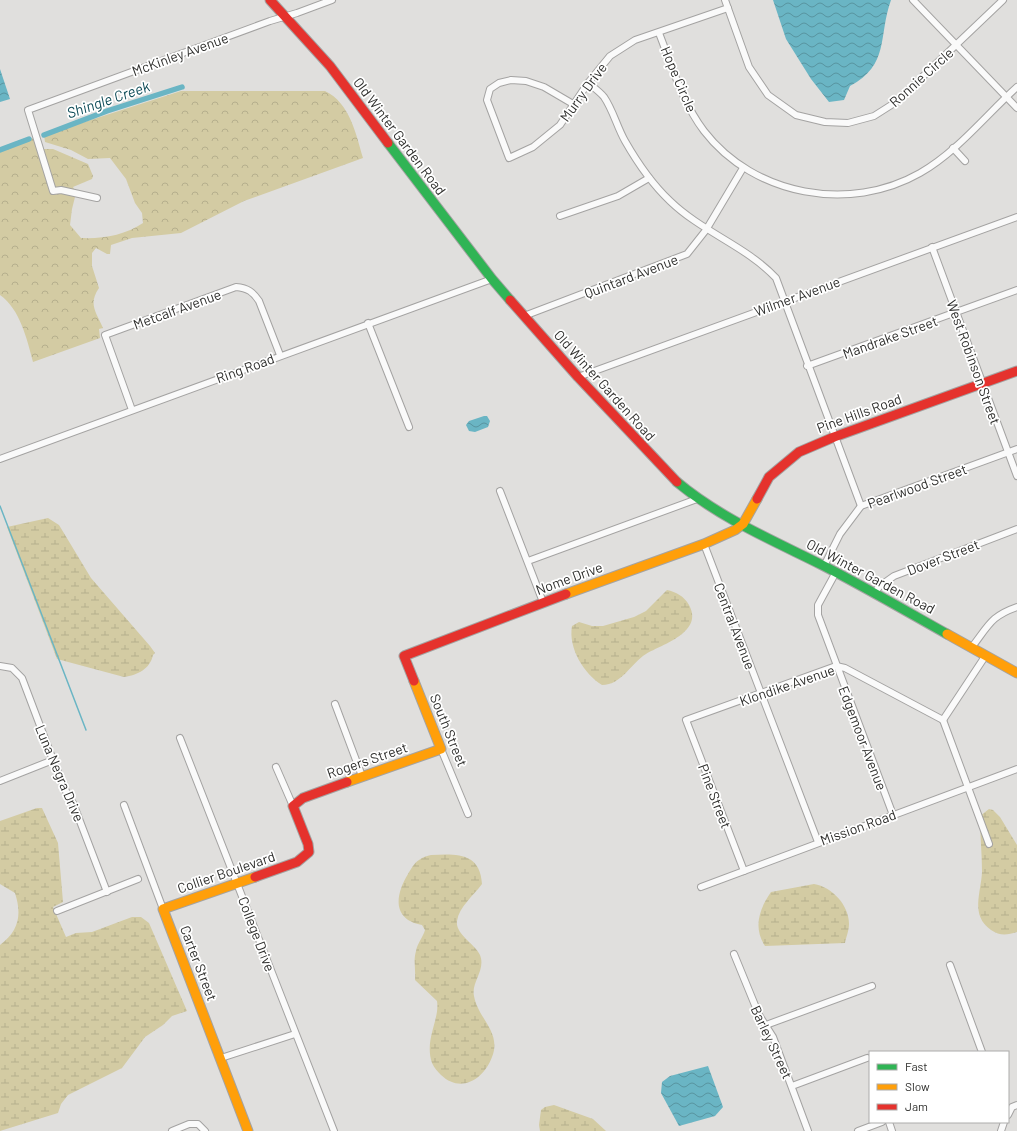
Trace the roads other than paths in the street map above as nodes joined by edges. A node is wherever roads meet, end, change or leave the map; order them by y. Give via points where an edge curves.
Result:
1 (270, 0) edge
2 (725, 0) edge
3 (913, 0) edge
4 (1003, 0) edge
5 (328, 1) edge
6 (728, 8) junction
7 (285, 16) junction
8 (659, 33) junction
9 (956, 44) junction
10 (588, 82) junction
11 (1017, 87) edge
12 (1006, 97) junction
13 (573, 104) junction
14 (1017, 108) edge
15 (953, 148) junction
16 (966, 161) dead end
17 (743, 168) junction
18 (649, 178) junction
19 (97, 198) dead end
20 (560, 216) dead end
21 (1017, 216) edge
22 (706, 230) junction
23 (932, 247) junction
24 (492, 279) junction
25 (1017, 290) edge
26 (784, 301) junction
27 (956, 313) junction
28 (524, 316) junction
29 (368, 323) junction
30 (280, 355) junction
31 (807, 366) junction
32 (1017, 371) edge
33 (578, 377) junction
34 (982, 384) junction
35 (132, 410) junction
36 (409, 427) dead end
37 (834, 437) junction
38 (1017, 450) edge
39 (1008, 453) junction
40 (0, 458) edge
41 (1017, 476) edge
42 (500, 491) dead end
43 (697, 499) junction
44 (861, 506) junction
45 (743, 524) junction
46 (1017, 529) edge
47 (704, 544) junction
48 (528, 561) junction
49 (824, 566) junction
50 (836, 572) junction
51 (874, 593) junction
52 (544, 602) junction
53 (1017, 607) edge
54 (972, 647) junction
55 (986, 655) junction
56 (404, 656) joint
57 (0, 666) edge
58 (836, 666) junction
59 (1017, 673) edge
60 (762, 693) junction
61 (335, 704) dead end
62 (686, 720) joint
63 (943, 720) junction
64 (180, 738) dead end
65 (441, 749) junction
66 (53, 760) junction
67 (276, 767) dead end
68 (1017, 768) edge
69 (362, 776) junction
70 (0, 781) edge
71 (967, 786) junction
72 (124, 805) dead end
73 (293, 806) junction
74 (468, 814) dead end
75 (892, 815) junction
76 (818, 842) junction
77 (989, 844) dead end
78 (744, 871) junction
79 (138, 879) dead end
80 (238, 883) junction
81 (701, 888) dead end
82 (107, 892) junction
83 (163, 909) junction
84 (57, 911) dead end
85 (734, 954) dead end
86 (950, 965) dead end
87 (872, 986) dead end
88 (766, 1026) junction
89 (295, 1034) junction
90 (982, 1051) edge
91 (221, 1058) junction
92 (867, 1058) dead end
93 (792, 1086) junction
94 (879, 1123) edge
95 (172, 1131) edge
96 (205, 1131) edge
97 (248, 1131) edge
98 (334, 1131) edge
99 (808, 1131) edge
100 (858, 1131) edge

1 - 7 main road, Old Winter Garden Road
2 - 6 street, Ronnie Circle
3 - 9 street
4 - 9 street, Ronnie Circle
5 - 7 street, McKinley Avenue
6 - 8 street, Murry Drive
6 - 9 street, Ronnie Circle via 749,67 768,95 796,115 825,122 848,123 874,116 896,102
7 - 19 street, McKinley Avenue via 28,110 53,191 61,190
7 - 24 main road, Old Winter Garden Road via 330,66
8 - 10 street, Murry Drive via 635,40 610,56
8 - 17 street, Hope Circle via 689,109 705,132
9 - 12 street
10 - 13 street, Murry Drive
10 - 18 street via 603,96 625,141
11 - 12 street, Hope Circle
12 - 14 street
12 - 15 street, Hope Circle
13 - 13 street, Murry Drive via 560,125 549,135 533,147 509,158 487,100 490,89 511,80 526,81 544,87
15 - 16 street
15 - 17 street, Hope Circle via 920,173 882,189 850,194 797,191
17 - 22 street, Quintard Avenue
18 - 20 street via 618,196
18 - 22 street via 670,202
21 - 23 street, Wilmer Avenue
22 - 26 street via 764,265 776,278
22 - 28 street, Quintard Avenue via 687,254 677,259
23 - 26 street, Wilmer Avenue
23 - 27 street, West Robinson Street
24 - 28 main road, Old Winter Garden Road
24 - 29 street, Ring Road
25 - 27 street, Mandrake Street
26 - 31 street
26 - 33 street, Wilmer Avenue
27 - 31 street, Mandrake Street
27 - 34 street, West Robinson Street
28 - 33 main road, Old Winter Garden Road
29 - 30 street, Ring Road
29 - 36 street
30 - 35 street, Ring Road
30 - 35 street, Metcalf Avenue via 260,301 249,290 236,287 105,335
31 - 37 street
32 - 34 main road, Pine Hills Road
33 - 43 main road, Old Winter Garden Road via 664,471
34 - 37 main road, Pine Hills Road
34 - 39 street, West Robinson Street
35 - 40 street, Ring Road
37 - 44 street
37 - 45 main road, Pine Hills Road via 799,452 769,477
38 - 39 street, Pearlwood Street
39 - 41 street, West Robinson Street
39 - 44 street, Pearlwood Street
42 - 48 street
43 - 45 main road, Old Winter Garden Road
43 - 48 street
44 - 49 street, Pearlwood Street via 840,534
45 - 47 main road, Nome Drive
45 - 49 main road, Old Winter Garden Road
46 - 51 street, Dover Street via 894,576
47 - 52 main road, Nome Drive
47 - 60 street, Central Avenue
48 - 52 street
49 - 50 main road, Old Winter Garden Road
50 - 51 main road, Old Winter Garden Road
50 - 58 street, Edgemoor Avenue via 818,605 818,615
51 - 54 main road, Old Winter Garden Road
52 - 56 main road, Nome Drive
53 - 54 street via 1000,613
54 - 55 main road, Old Winter Garden Road
55 - 59 main road, Old Winter Garden Road
55 - 63 street
56 - 65 main road, South Street
57 - 66 street, Luna Negra Drive via 12,668 22,678
58 - 60 street, Klondike Avenue
58 - 63 street, Klondike Avenue via 845,668
58 - 75 street, Edgemoor Avenue
60 - 62 street, Klondike Avenue
60 - 76 street, Central Avenue
61 - 69 street
62 - 78 street, Pine Street
63 - 71 street
64 - 80 street, College Drive
65 - 69 main road, Rogers Street
65 - 74 street, South Street
66 - 70 street
66 - 82 street, Luna Negra Drive via 73,803
67 - 73 street
68 - 71 street, Mission Road
69 - 73 main road, Rogers Street via 303,798
71 - 75 street, Mission Road
71 - 77 street
72 - 83 street, Carter Street
73 - 80 main road, Collier Boulevard via 309,852 298,862
75 - 76 street, Mission Road
76 - 78 street, Mission Road
78 - 81 street, Mission Road
79 - 82 street
80 - 83 main road, Collier Boulevard
80 - 89 street, College Drive
82 - 84 street
83 - 91 main road, Carter Street
85 - 88 street, Barley Street
86 - 90 street
87 - 88 street
88 - 93 street, Barley Street via 773,1037
89 - 91 street
89 - 98 street, College Drive
91 - 97 main road, Carter Street
92 - 93 street
93 - 99 street, Barley Street
94 - 100 street
95 - 96 street via 189,1124 198,1124

